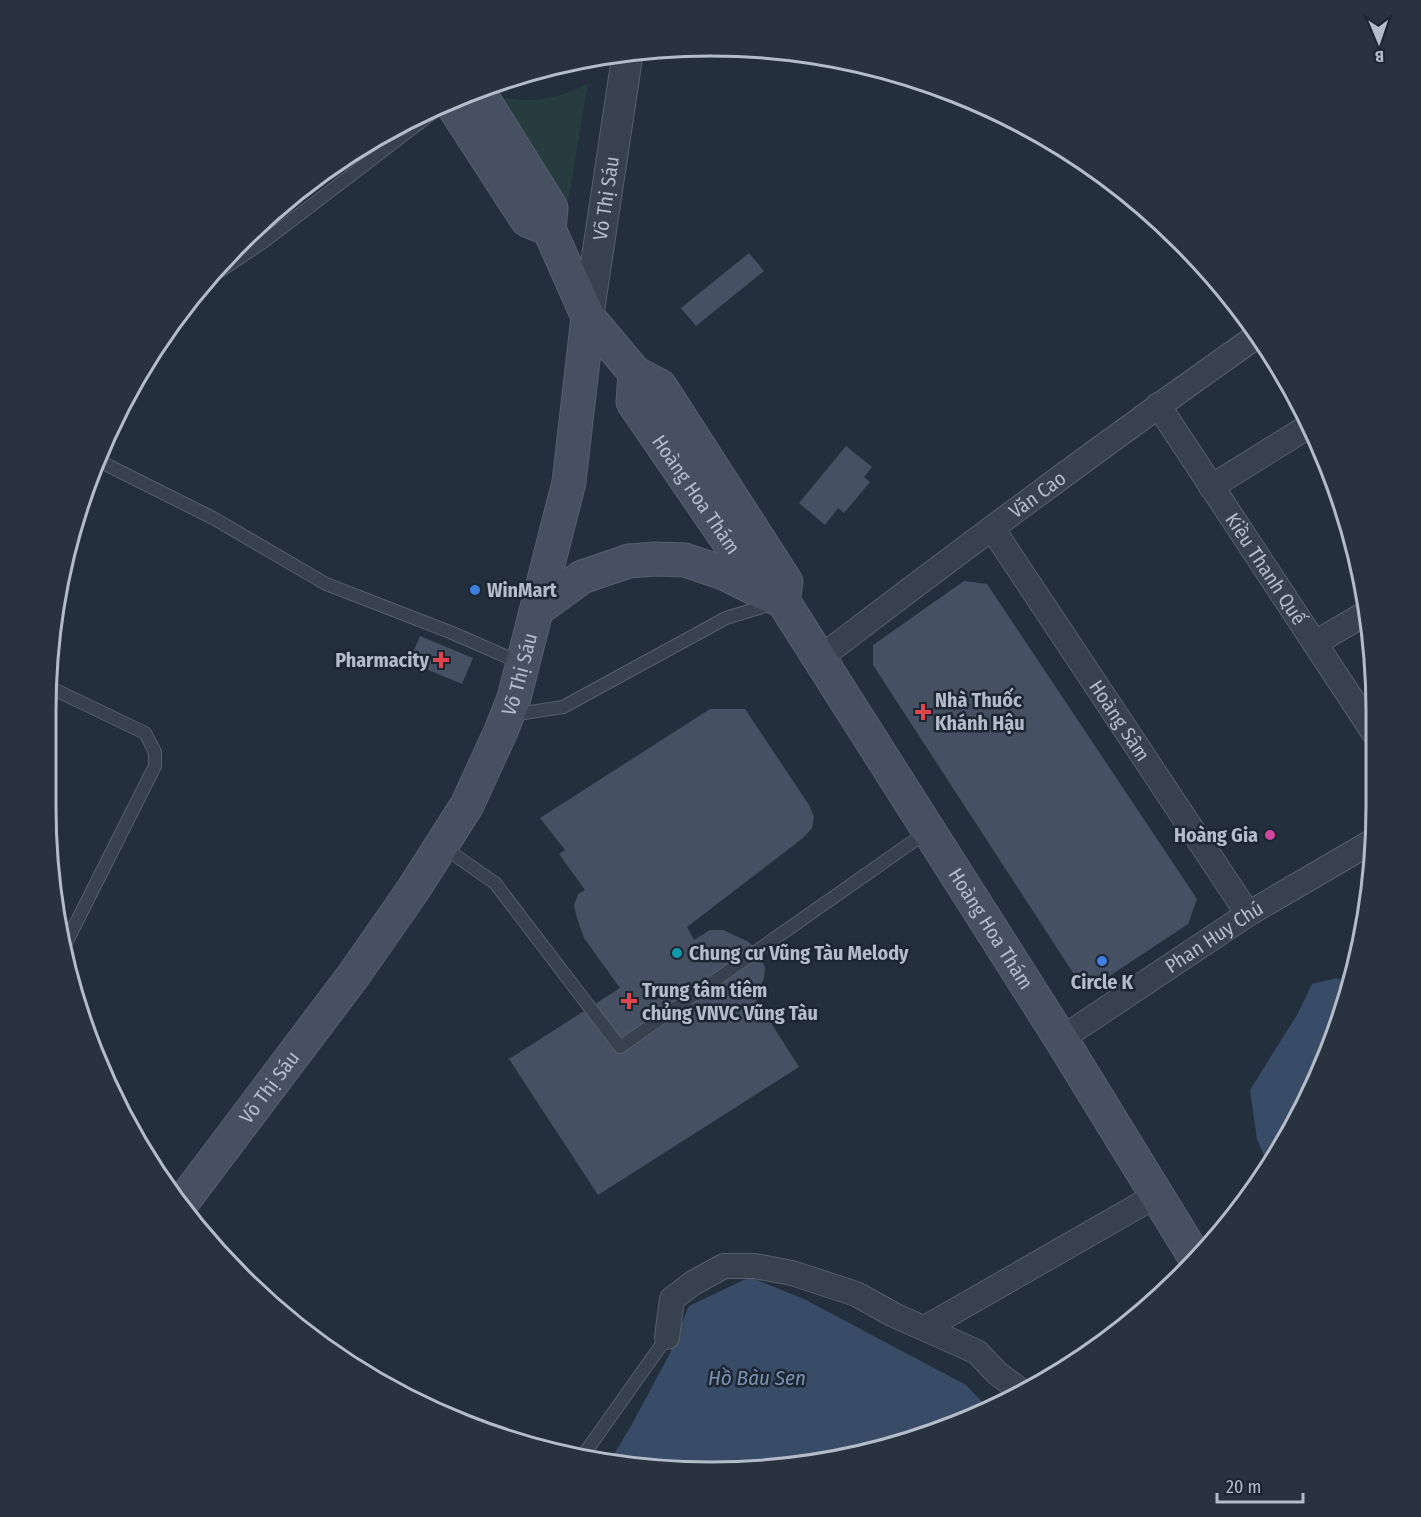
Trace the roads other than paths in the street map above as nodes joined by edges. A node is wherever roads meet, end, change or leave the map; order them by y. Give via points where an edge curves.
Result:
1 (627, 61) edge
2 (482, 97) edge
3 (454, 108) edge
4 (415, 126) edge
5 (549, 228) junction
6 (234, 262) edge
7 (588, 317) junction
8 (1250, 341) edge
9 (1158, 405) junction
10 (1302, 430) edge
11 (104, 463) edge
12 (1211, 487) junction
13 (992, 528) junction
14 (774, 597) junction
15 (537, 610) junction
16 (1359, 618) edge
17 (1316, 643) junction
18 (820, 658) junction
19 (522, 664) junction
20 (56, 691) edge
21 (507, 715) junction
22 (1366, 721) edge
23 (929, 830) junction
24 (442, 846) junction
25 (1364, 846) edge
26 (1248, 914) junction
27 (69, 937) edge
28 (1061, 1039) junction
29 (1157, 1195) junction
30 (186, 1198) edge
31 (1191, 1251) edge
32 (925, 1328) junction
33 (668, 1337) joint
34 (1015, 1386) edge
35 (587, 1450) edge

1 - 7 street, Võ Thị Sáu
2 - 5 main road, Hoàng Hoa Thám via 551,208
3 - 5 main road via 527,220
4 - 6 lane
5 - 7 main road, Hoàng Hoa Thám
7 - 14 main road, Hoàng Hoa Thám via 635,373 660,386 786,582
7 - 15 main road, Võ Thị Sáu via 569,482
8 - 9 street, Văn Cao
9 - 12 street, Kiều Thanh Quế
9 - 13 street, Văn Cao
10 - 12 street
11 - 19 lane via 213,518 326,584
12 - 17 street, Kiều Thanh Quế
13 - 18 street, Văn Cao
13 - 26 street, Hoàng Sâm
14 - 15 main road via 696,563 656,559 629,561 582,577
14 - 18 main road, Hoàng Hoa Thám
14 - 21 lane via 726,618 563,707
15 - 19 main road, Võ Thị Sáu
16 - 17 street
17 - 22 street, Kiều Thanh Quế
18 - 23 main road, Hoàng Hoa Thám
19 - 21 main road, Võ Thị Sáu
20 - 27 lane via 145,733 155,752 155,766
21 - 24 main road, Võ Thị Sáu via 467,805
23 - 24 lane via 620,1047 495,883
23 - 28 main road, Hoàng Hoa Thám
24 - 30 main road, Võ Thị Sáu via 353,976
25 - 26 street, Phan Huy Chú
26 - 28 street, Phan Huy Chú
28 - 29 main road, Hoàng Hoa Thám
29 - 31 main road, Hoàng Hoa Thám
29 - 32 street
32 - 33 street via 856,1294 792,1273 755,1266 724,1266 672,1299
32 - 34 street via 977,1352
33 - 35 lane

